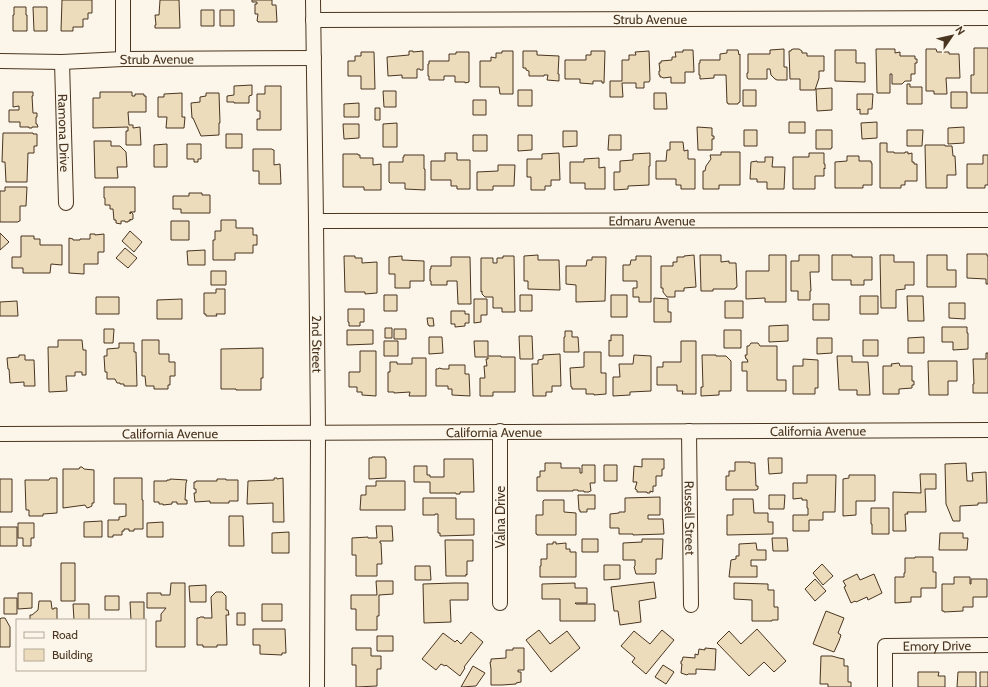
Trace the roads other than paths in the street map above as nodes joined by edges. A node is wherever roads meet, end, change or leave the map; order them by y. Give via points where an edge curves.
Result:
1 (123, 0) edge
2 (313, 0) edge
3 (988, 18) edge
4 (313, 20) junction
5 (314, 58) junction
6 (123, 59) junction
7 (0, 61) edge
8 (62, 62) junction
9 (66, 203) dead end
10 (988, 220) edge
11 (316, 221) junction
12 (988, 430) edge
13 (500, 431) junction
14 (689, 431) junction
15 (318, 432) junction
16 (0, 434) edge
17 (500, 603) dead end
18 (691, 605) dead end
19 (988, 645) edge
20 (317, 687) edge
21 (885, 687) edge

1 - 6 street
2 - 4 street, 2nd Street
3 - 4 street, Strub Avenue
4 - 5 street, 2nd Street
5 - 6 street, Strub Avenue
5 - 11 street, 2nd Street
6 - 8 street, Strub Avenue
7 - 8 street, Strub Avenue
8 - 9 street, Ramona Drive
10 - 11 street, Edmaru Avenue
11 - 15 street, 2nd Street
12 - 14 street, California Avenue
13 - 14 street, California Avenue
13 - 15 street, California Avenue
13 - 17 street, Valna Drive
14 - 18 street, Russell Street
15 - 16 street, California Avenue
15 - 20 street, 2nd Street
19 - 21 street, Emory Drive via 885,646

